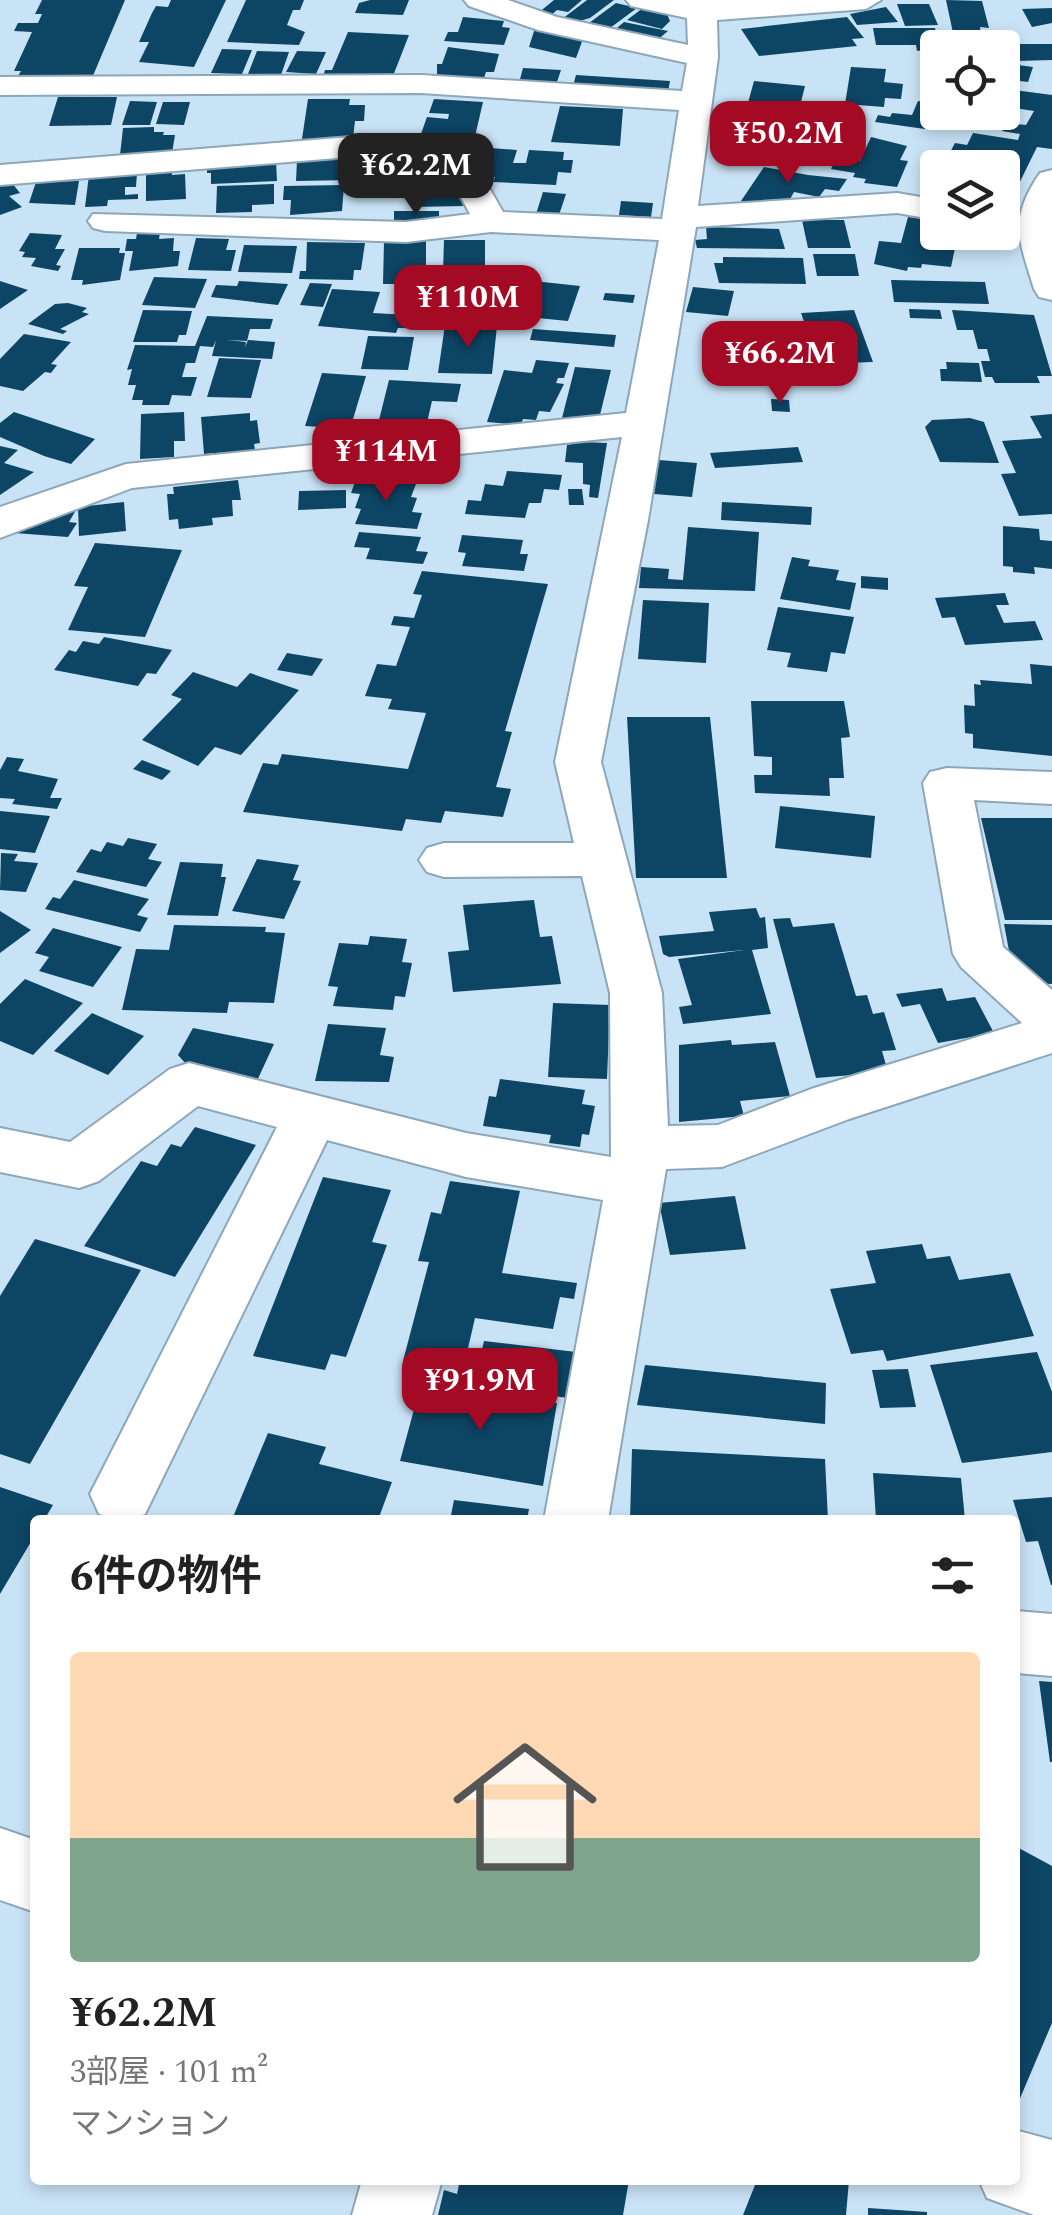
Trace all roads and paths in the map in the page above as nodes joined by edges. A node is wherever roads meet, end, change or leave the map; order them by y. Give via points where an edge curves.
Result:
1 (479, 0) edge
2 (641, 0) edge
3 (866, 0) edge
4 (701, 35) edge
5 (0, 86) edge
6 (0, 174) edge
7 (1052, 180) edge
8 (920, 207) edge
9 (105, 221) dead end
10 (491, 222) junction
11 (679, 224) junction
12 (1029, 225) edge
13 (1052, 289) edge
14 (644, 423) junction
15 (0, 526) edge
16 (1052, 788) edge
17 (602, 858) junction
18 (444, 860) dead end
19 (1052, 1020) edge
20 (1052, 1033) edge
21 (311, 1115) junction
22 (0, 1150) edge
23 (636, 1165) junction
24 (122, 1494) dead end
25 (577, 1515) edge
26 (1020, 1642) edge
27 (1052, 1645) edge
28 (0, 1864) edge
29 (30, 1874) edge
30 (1020, 2171) edge
31 (1052, 2180) edge
32 (401, 2185) edge
33 (392, 2215) edge

1 - 4 street via 549,24
2 - 4 street
3 - 4 street
4 - 5 street via 421,84
4 - 11 street
6 - 10 street via 375,144 434,148 454,154
7 - 12 street
8 - 11 street via 897,203
9 - 10 street via 406,232
10 - 11 street
11 - 14 street
12 - 13 street
14 - 15 street via 126,476
14 - 17 street via 578,762
16 - 19 street via 947,783 980,954
17 - 18 street
17 - 23 street via 636,992
20 - 23 street via 722,1146
21 - 22 street via 189,1084 80,1166
21 - 23 street via 466,1155
21 - 24 street
23 - 25 street
26 - 27 street
28 - 29 street
30 - 31 street
32 - 33 street

